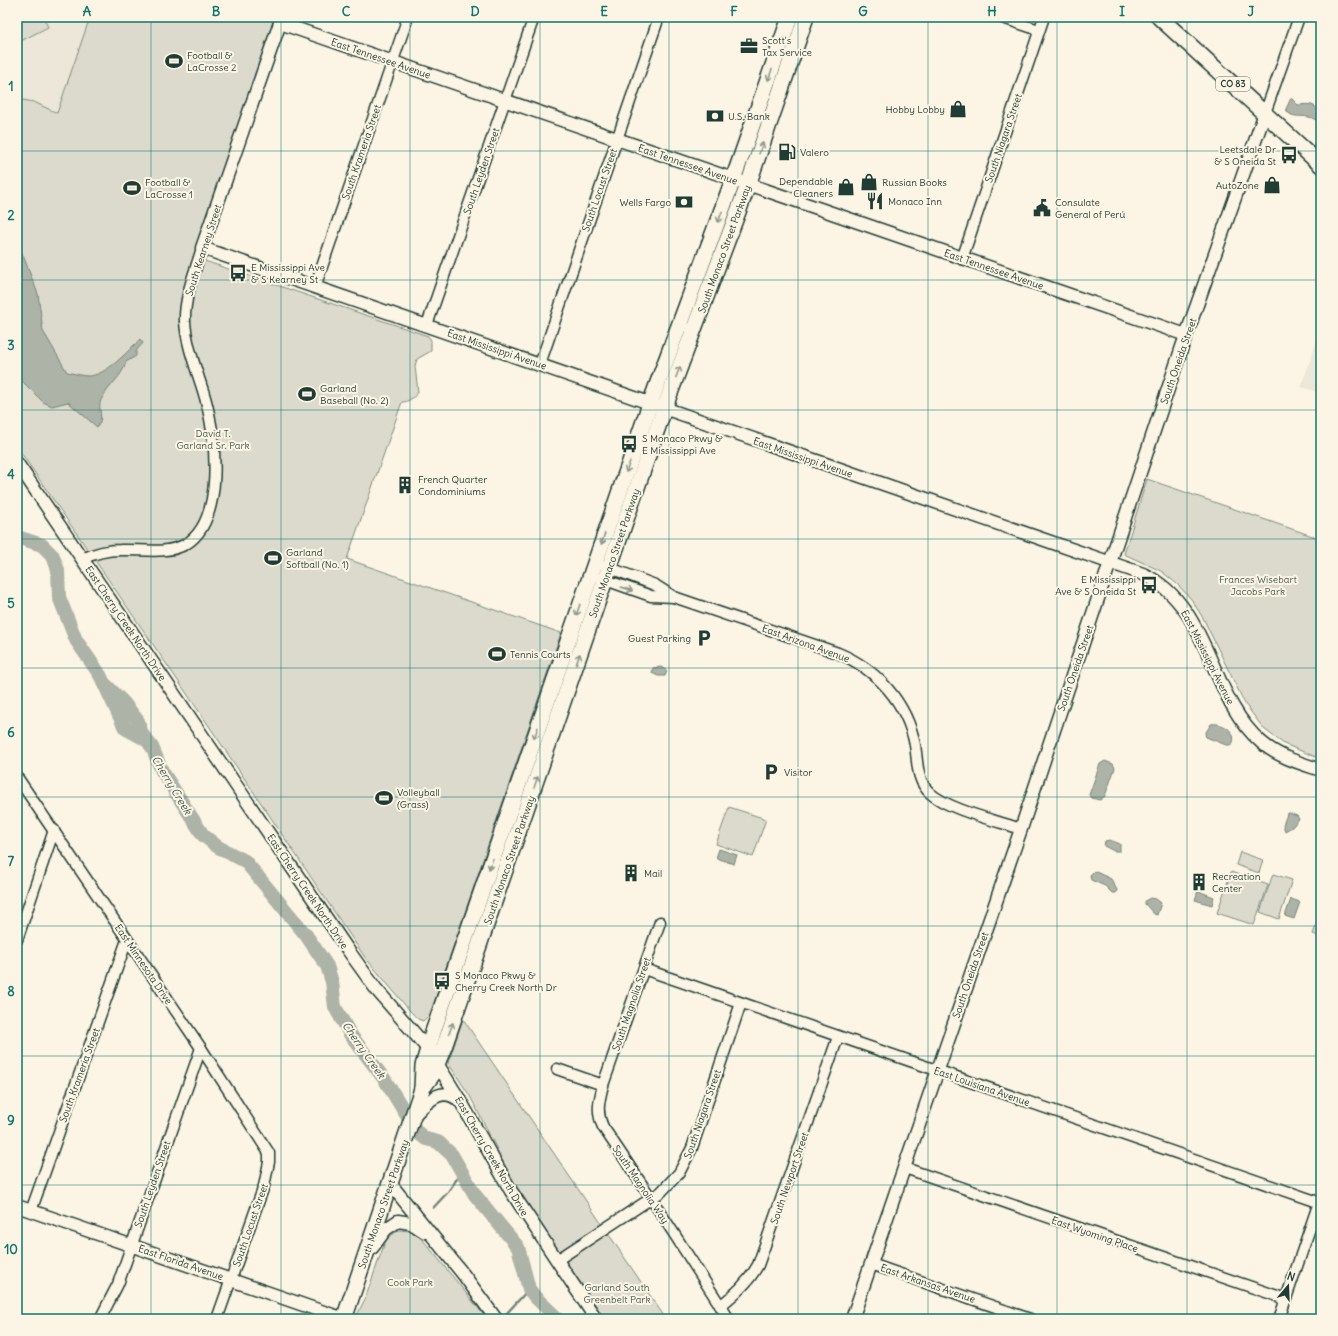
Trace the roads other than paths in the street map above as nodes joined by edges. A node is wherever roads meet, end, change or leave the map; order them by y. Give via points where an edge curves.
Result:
1 (408, 17) edge
2 (534, 17) edge
3 (659, 17) edge
4 (790, 17) edge
5 (806, 17) edge
6 (1000, 17) edge
7 (1044, 17) edge
8 (1159, 17) edge
9 (1299, 17) edge
10 (281, 20) edge
11 (1039, 30) junction
12 (392, 62) junction
13 (505, 100) junction
14 (1265, 113) junction
15 (617, 139) junction
16 (1321, 165) edge
17 (733, 180) junction
18 (748, 185) junction
19 (202, 248) junction
20 (962, 258) junction
21 (315, 287) junction
22 (427, 325) junction
23 (1186, 335) junction
24 (540, 364) junction
25 (650, 404) junction
26 (664, 409) junction
27 (17, 463) edge
28 (82, 559) junction
29 (1110, 562) junction
30 (593, 568) junction
31 (607, 574) junction
32 (1321, 770) edge
33 (17, 777) edge
34 (1021, 829) junction
35 (54, 830) junction
36 (660, 922) dead end
37 (17, 940) edge
38 (127, 940) junction
39 (644, 969) junction
40 (741, 1003) junction
41 (838, 1037) junction
42 (201, 1048) junction
43 (428, 1048) junction
44 (438, 1064) junction
45 (556, 1069) dead end
46 (937, 1071) junction
47 (603, 1085) junction
48 (426, 1094) junction
49 (461, 1102) junction
50 (269, 1153) joint
51 (905, 1168) junction
52 (388, 1187) junction
53 (651, 1198) junction
54 (1320, 1203) edge
55 (17, 1206) edge
56 (31, 1211) junction
57 (437, 1242) junction
58 (131, 1245) junction
59 (557, 1260) junction
60 (363, 1262) junction
61 (871, 1264) junction
62 (230, 1280) junction
63 (1286, 1299) junction
64 (720, 1306) junction
65 (493, 1314) edge
66 (100, 1319) edge
67 (217, 1319) edge
68 (344, 1319) edge
69 (596, 1319) edge
70 (729, 1319) edge
71 (852, 1319) edge
72 (1030, 1319) edge
73 (1279, 1319) edge

1 - 12 street, South Krameria Street
2 - 13 street, South Leyden Street
3 - 15 street, South Locust Street
4 -> 17 main road, South Monaco Street Parkway
18 -> 5 main road, South Monaco Street Parkway
6 - 11 street
7 - 11 street, South Niagara Street
8 - 14 main road, CO 83
9 - 14 street, South Oneida Street
10 - 12 street, East Tennessee Avenue
10 - 19 street, South Kearney Street
11 - 20 street, South Niagara Street
12 - 13 street, East Tennessee Avenue
12 - 21 street, South Krameria Street
13 - 15 street, East Tennessee Avenue
13 - 22 street, South Leyden Street
14 - 16 main road, CO 83
14 - 23 street, South Oneida Street
15 - 17 street, East Tennessee Avenue
15 - 24 street, South Locust Street
17 - 18 street, East Tennessee Avenue
17 -> 25 main road, South Monaco Street Parkway
18 - 20 street, East Tennessee Avenue
26 -> 18 main road, South Monaco Street Parkway
19 - 21 street, East Mississippi Avenue
19 - 28 street, South Kearney Street via 187,298 185,320 188,342 211,427 214,480 210,509 197,534 183,546 158,550 108,551
20 - 23 street, East Tennessee Avenue
21 - 22 street, East Mississippi Avenue
22 - 24 street, East Mississippi Avenue
23 - 29 street, South Oneida Street
24 - 25 street, East Mississippi Avenue
25 - 26 street, East Mississippi Avenue
25 -> 30 main road, South Monaco Street Parkway
26 - 29 street, East Mississippi Avenue
26 - 31 main road, South Monaco Street Parkway
27 - 28 street, East Cherry Creek North Drive
28 - 43 street, East Cherry Creek North Drive via 352,957 376,989
29 - 32 street, East Mississippi Avenue via 1150,578 1179,602 1194,624 1232,704 1256,737 1283,756
29 - 34 street, South Oneida Street
30 - 31 street, East Arizona Avenue
30 -> 43 main road, South Monaco Street Parkway
31 - 34 street, East Arizona Avenue via 655,585 674,597 838,653 862,665 888,688 904,712 914,739 918,773 930,793 944,802
44 -> 31 main road, South Monaco Street Parkway
33 - 35 street, East Minnesota Drive
34 - 46 street, South Oneida Street
35 - 37 street
35 - 38 street, East Minnesota Drive
36 - 39 street, South Magnolia Street
38 - 42 street, East Minnesota Drive
38 - 56 street, South Krameria Street
39 - 40 street, East Louisiana Avenue
39 - 47 street, South Magnolia Street
40 - 41 street, East Louisiana Avenue
40 - 53 street, South Niagara Street via 686,1161 670,1184
41 - 46 street, East Louisiana Avenue
41 - 64 street, South Newport Street via 758,1265 740,1291
42 - 50 street, East Minnesota Drive
42 - 58 street, South Leyden Street
43 - 44 street, East Cherry Creek North Drive
43 - 48 main road, South Monaco Street Parkway via 423,1066
44 - 48 main road, South Monaco Street Parkway
44 - 49 street, East Cherry Creek North Drive
45 - 47 street
46 - 51 street, South Oneida Street
46 - 54 street, East Louisiana Avenue
47 - 53 street, South Magnolia Way via 598,1117
48 - 49 street via 444,1094
48 - 52 main road, South Monaco Street Parkway via 412,1117
49 - 59 street, East Cherry Creek North Drive via 501,1175
50 - 62 street, South Locust Street via 264,1186
51 - 61 street, South Oneida Street
51 - 63 street, East Wyoming Place
52 - 57 street
52 - 60 main road, South Monaco Street Parkway
53 - 59 street, South Niagara Street
53 - 64 street, South Magnolia Way
54 - 63 street
55 - 56 street, East Florida Avenue
56 - 58 street, East Florida Avenue
57 - 60 street via 414,1224 398,1221 384,1231
57 - 65 street
58 - 62 street, East Florida Avenue
58 - 66 street, South Leyden Street via 118,1284
59 - 69 street, East Cherry Creek North Drive
60 - 68 main road, South Monaco Street Parkway
61 - 71 street, South Oneida Street
61 - 72 street, East Arkansas Avenue
62 - 67 street, South Locust Street
62 - 68 street, East Florida Avenue
63 - 73 street
64 - 70 street, South Magnolia Way

